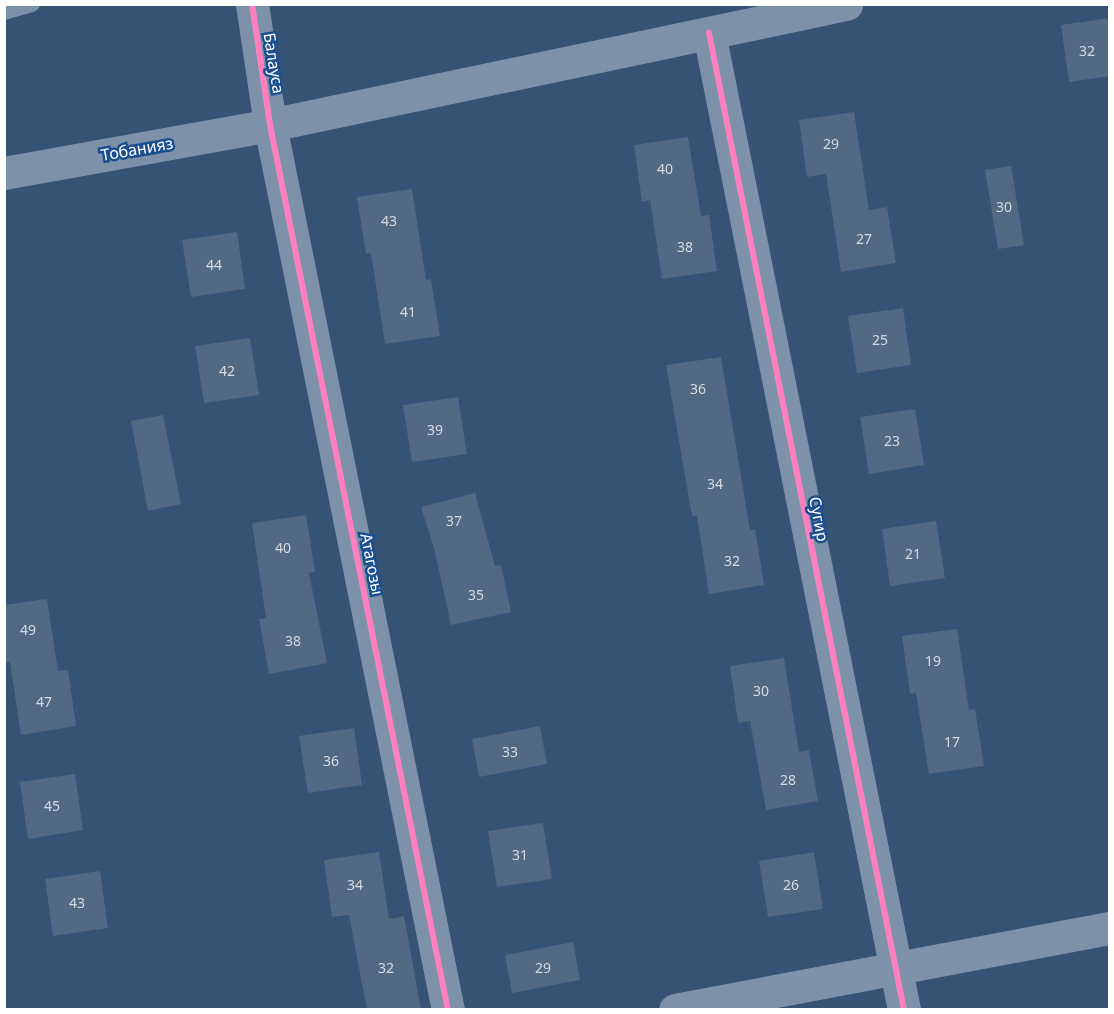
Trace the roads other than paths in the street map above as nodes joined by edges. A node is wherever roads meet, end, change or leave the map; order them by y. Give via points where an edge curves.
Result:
1 (32, 4) edge
2 (252, 4) edge
3 (846, 4) edge
4 (4, 12) edge
5 (709, 33) junction
6 (270, 125) junction
7 (4, 173) edge
8 (1110, 928) edge
9 (896, 968) junction
10 (448, 1010) edge
11 (675, 1010) edge
12 (904, 1010) edge

1 - 4 lane
2 - 6 street, Балауса
3 - 5 street, Тобанияз
5 - 6 street, Тобанияз
5 - 9 street, Сугир
6 - 7 street, Тобанияз
6 - 10 street, Атагозы
8 - 9 street
9 - 11 street
9 - 12 street, Сугир

